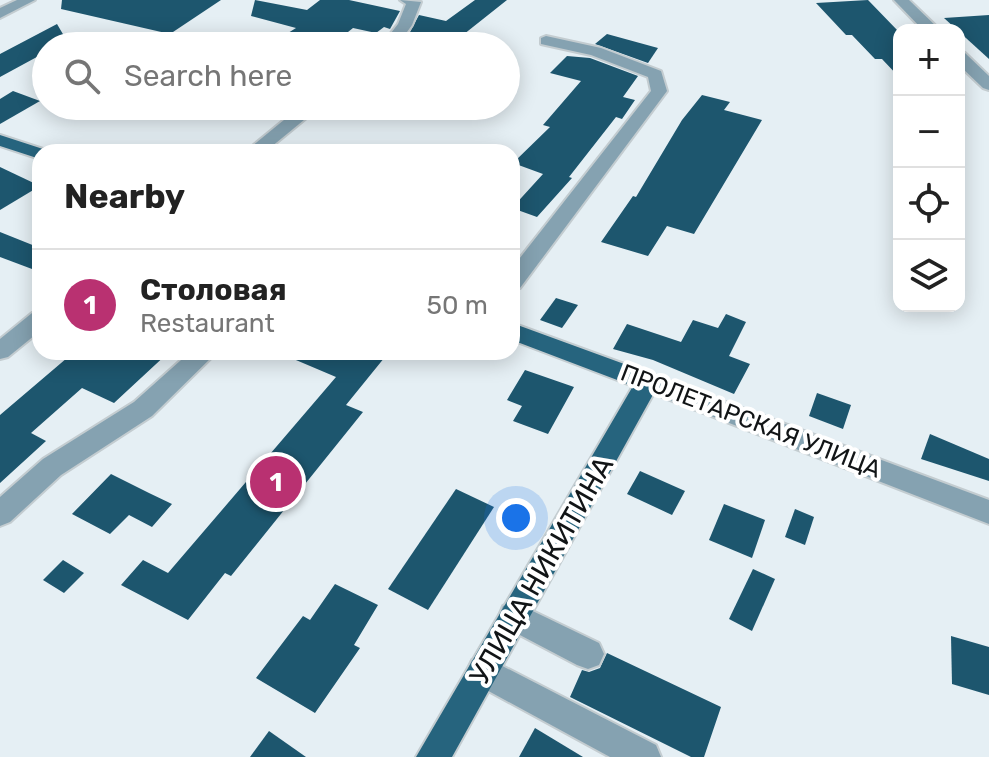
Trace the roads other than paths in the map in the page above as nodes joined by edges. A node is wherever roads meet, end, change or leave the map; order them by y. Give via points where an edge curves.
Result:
1 (28, 0) edge
2 (901, 0) edge
3 (412, 1) edge
4 (0, 14) edge
5 (926, 24) edge
6 (400, 32) edge
7 (546, 41) dead end
8 (965, 62) edge
9 (989, 85) edge
10 (294, 120) edge
11 (0, 140) edge
12 (264, 144) edge
13 (32, 151) edge
14 (520, 273) edge
15 (32, 325) edge
16 (520, 334) edge
17 (0, 351) edge
18 (196, 360) edge
19 (648, 382) junction
20 (989, 512) edge
21 (0, 514) edge
22 (514, 616) junction
23 (588, 654) dead end
24 (483, 671) junction
25 (433, 757) edge
26 (644, 757) edge

1 - 4 street
2 - 5 street
3 - 6 street
7 - 14 street via 595,51 655,74 659,91
8 - 9 street
10 - 12 street
11 - 13 main road
15 - 17 street
16 - 19 main road, ПРОЛЕТАРСКАЯ УЛИЦА
18 - 21 street via 143,409 52,467
19 - 20 street, ПРОЛЕТАРСКАЯ УЛИЦА
19 - 22 main road, УЛИЦА НИКИТИНА
22 - 23 street
22 - 24 main road, УЛИЦА НИКИТИНА
24 - 25 main road, УЛИЦА НИКИТИНА
24 - 26 street

